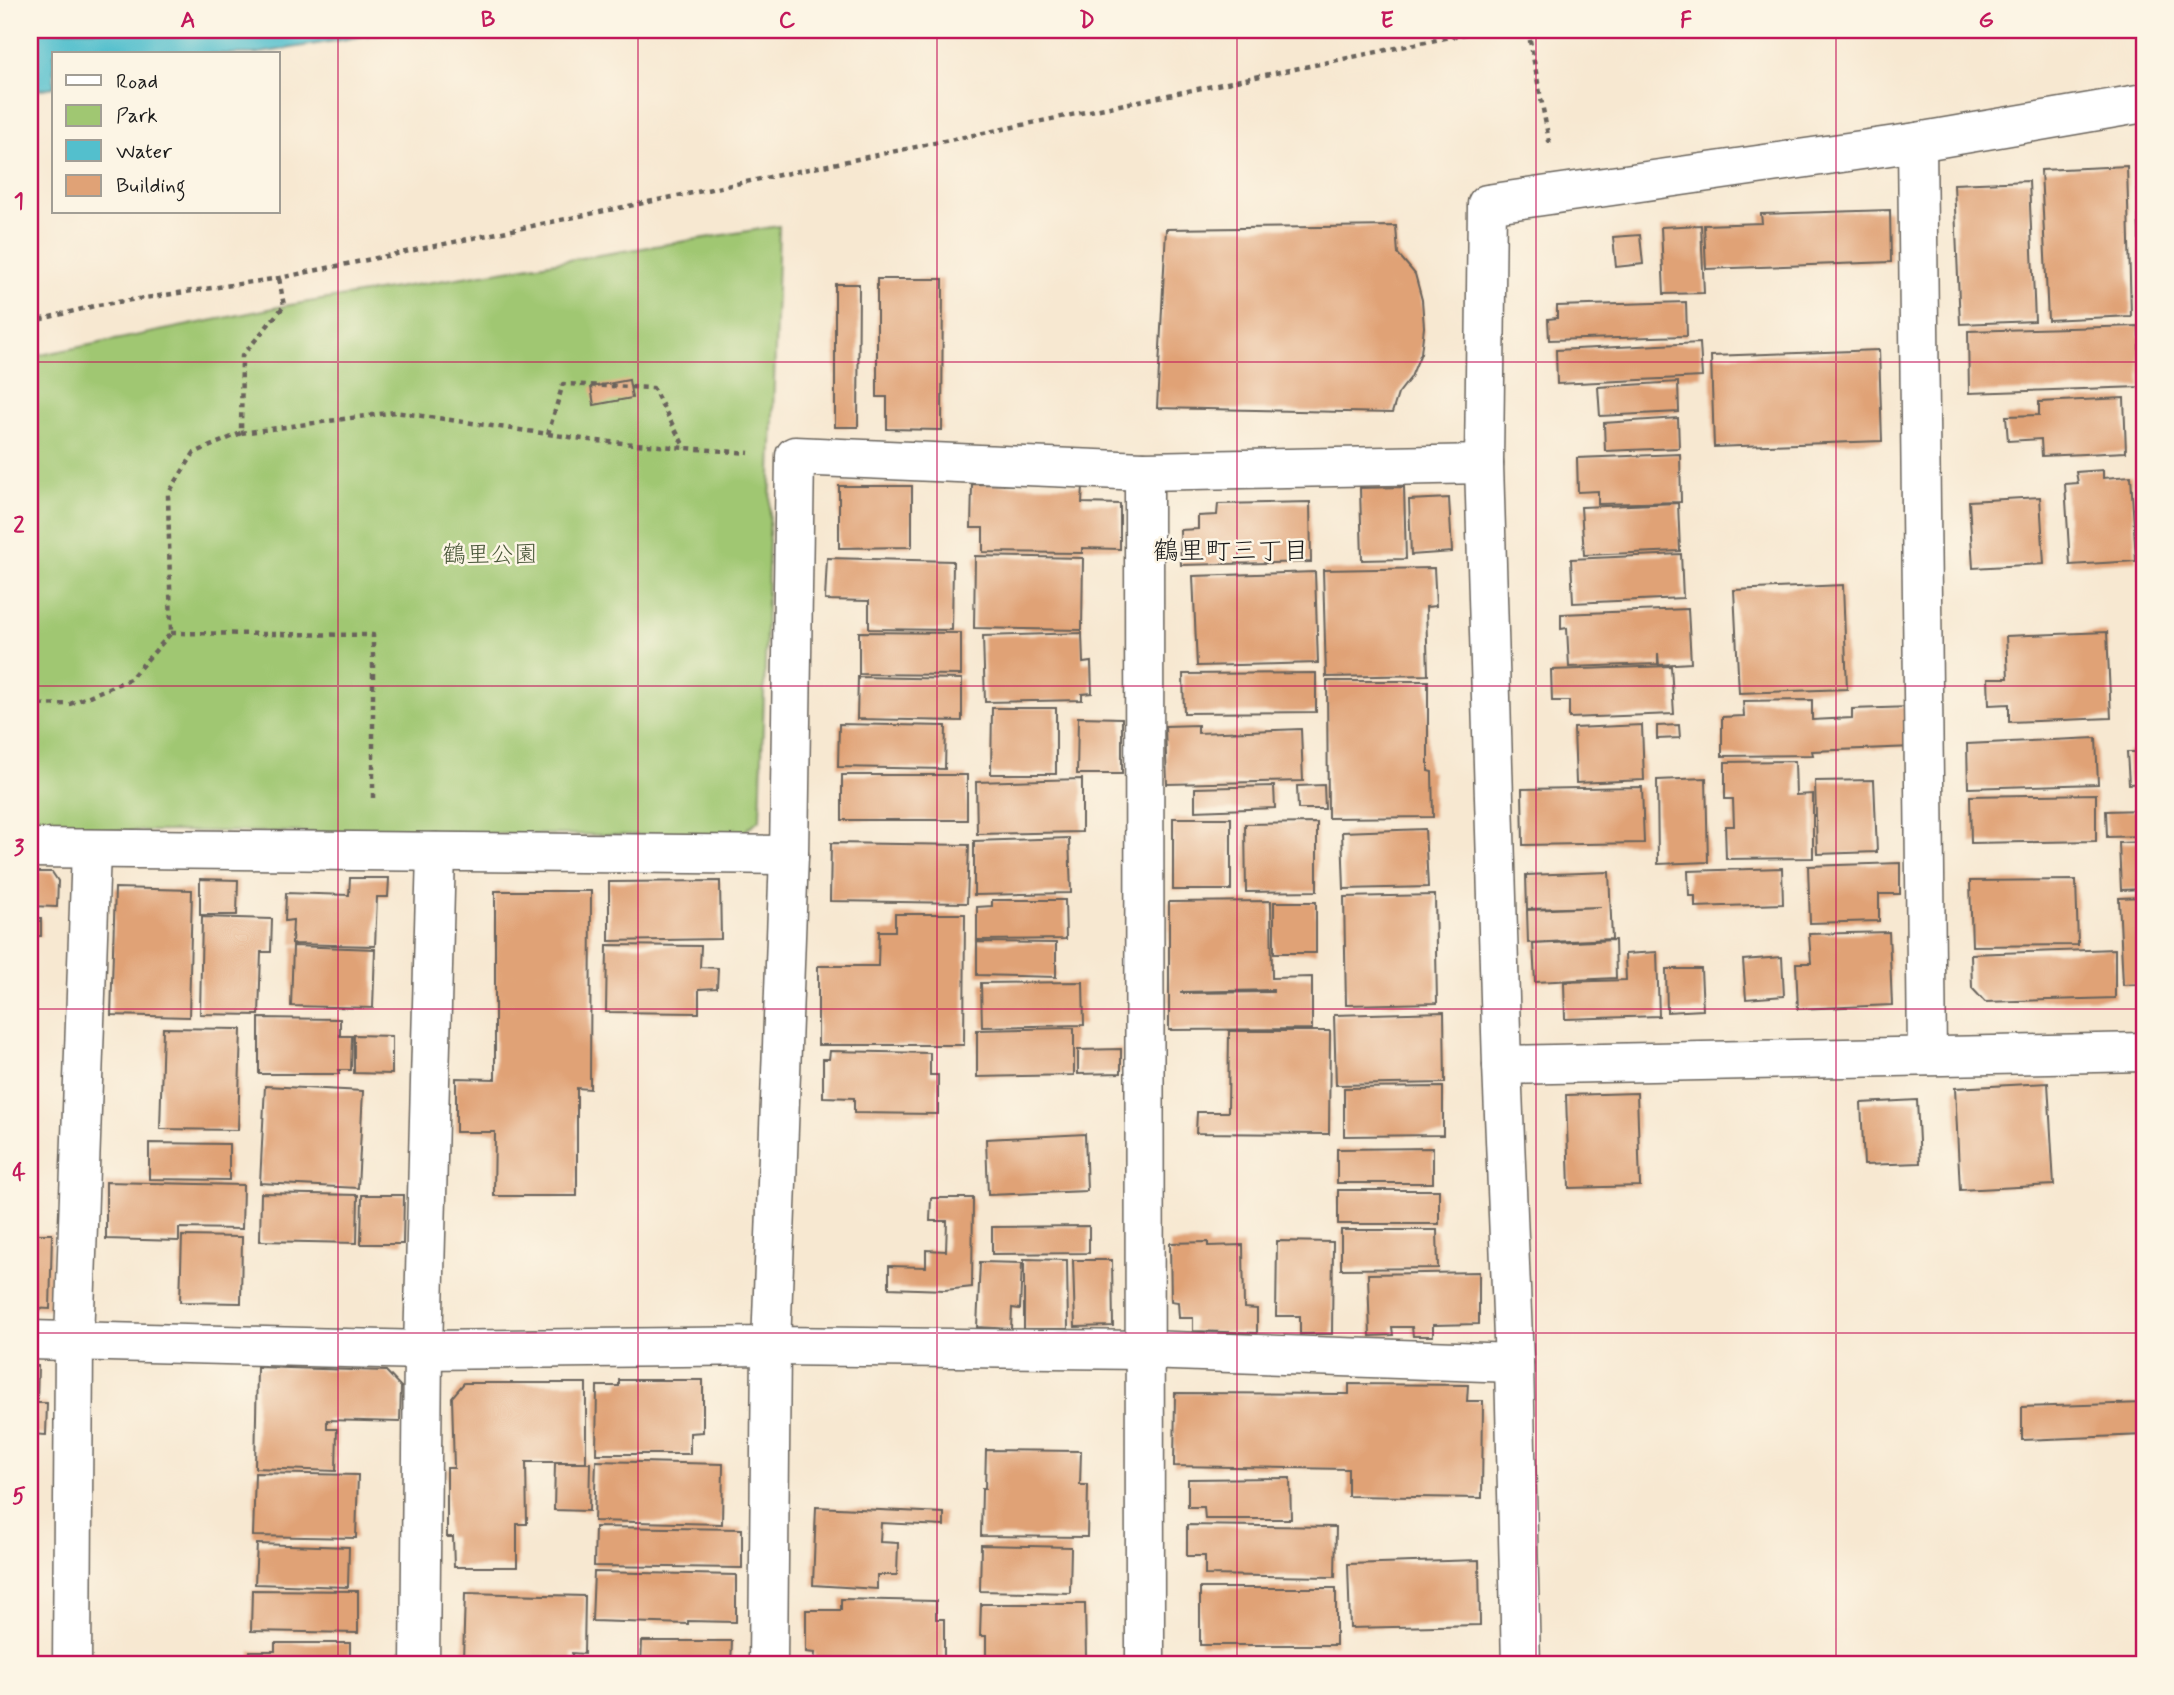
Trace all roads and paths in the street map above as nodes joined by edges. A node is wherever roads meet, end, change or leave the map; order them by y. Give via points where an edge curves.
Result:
1 (1484, 30) edge
2 (1528, 30) edge
3 (2144, 103) edge
4 (1917, 142) junction
5 (1552, 158) dead end
6 (279, 278) junction
7 (30, 323) edge
8 (241, 433) junction
9 (548, 434) junction
10 (685, 448) junction
11 (795, 456) junction
12 (1484, 464) junction
13 (1144, 471) junction
14 (171, 633) junction
15 (30, 705) edge
16 (30, 848) edge
17 (91, 849) junction
18 (373, 851) junction
19 (436, 852) junction
20 (789, 855) junction
21 (2144, 1052) edge
22 (1927, 1056) junction
23 (1502, 1065) junction
24 (30, 1340) edge
25 (74, 1341) junction
26 (771, 1346) junction
27 (424, 1350) junction
28 (1144, 1350) junction
29 (1514, 1363) junction
30 (72, 1665) edge
31 (420, 1665) edge
32 (768, 1665) edge
33 (1145, 1665) edge
34 (1521, 1665) edge

1 - 6 path
2 - 5 path
3 - 4 street
4 - 12 street via 1487,204
4 - 22 street
6 - 7 path via 98,305
6 - 8 path via 284,306 242,356
8 - 9 path via 395,412
8 - 14 path via 194,453 168,494
9 - 10 path
9 - 10 path via 564,384 653,388
10 - 11 path
11 - 13 street
11 - 20 street
12 - 13 street
12 - 23 street
13 - 28 street
14 - 15 path via 130,679 69,704
14 - 18 path via 373,635
16 - 17 street
17 - 18 street
17 - 25 street
18 - 19 street
19 - 20 street
19 - 27 street
20 - 26 street
21 - 22 street
22 - 23 street
23 - 29 street
24 - 25 street
25 - 27 street
25 - 30 street
26 - 27 street
26 - 28 street
26 - 32 street
27 - 31 street
28 - 29 street
28 - 33 street
29 - 34 street

